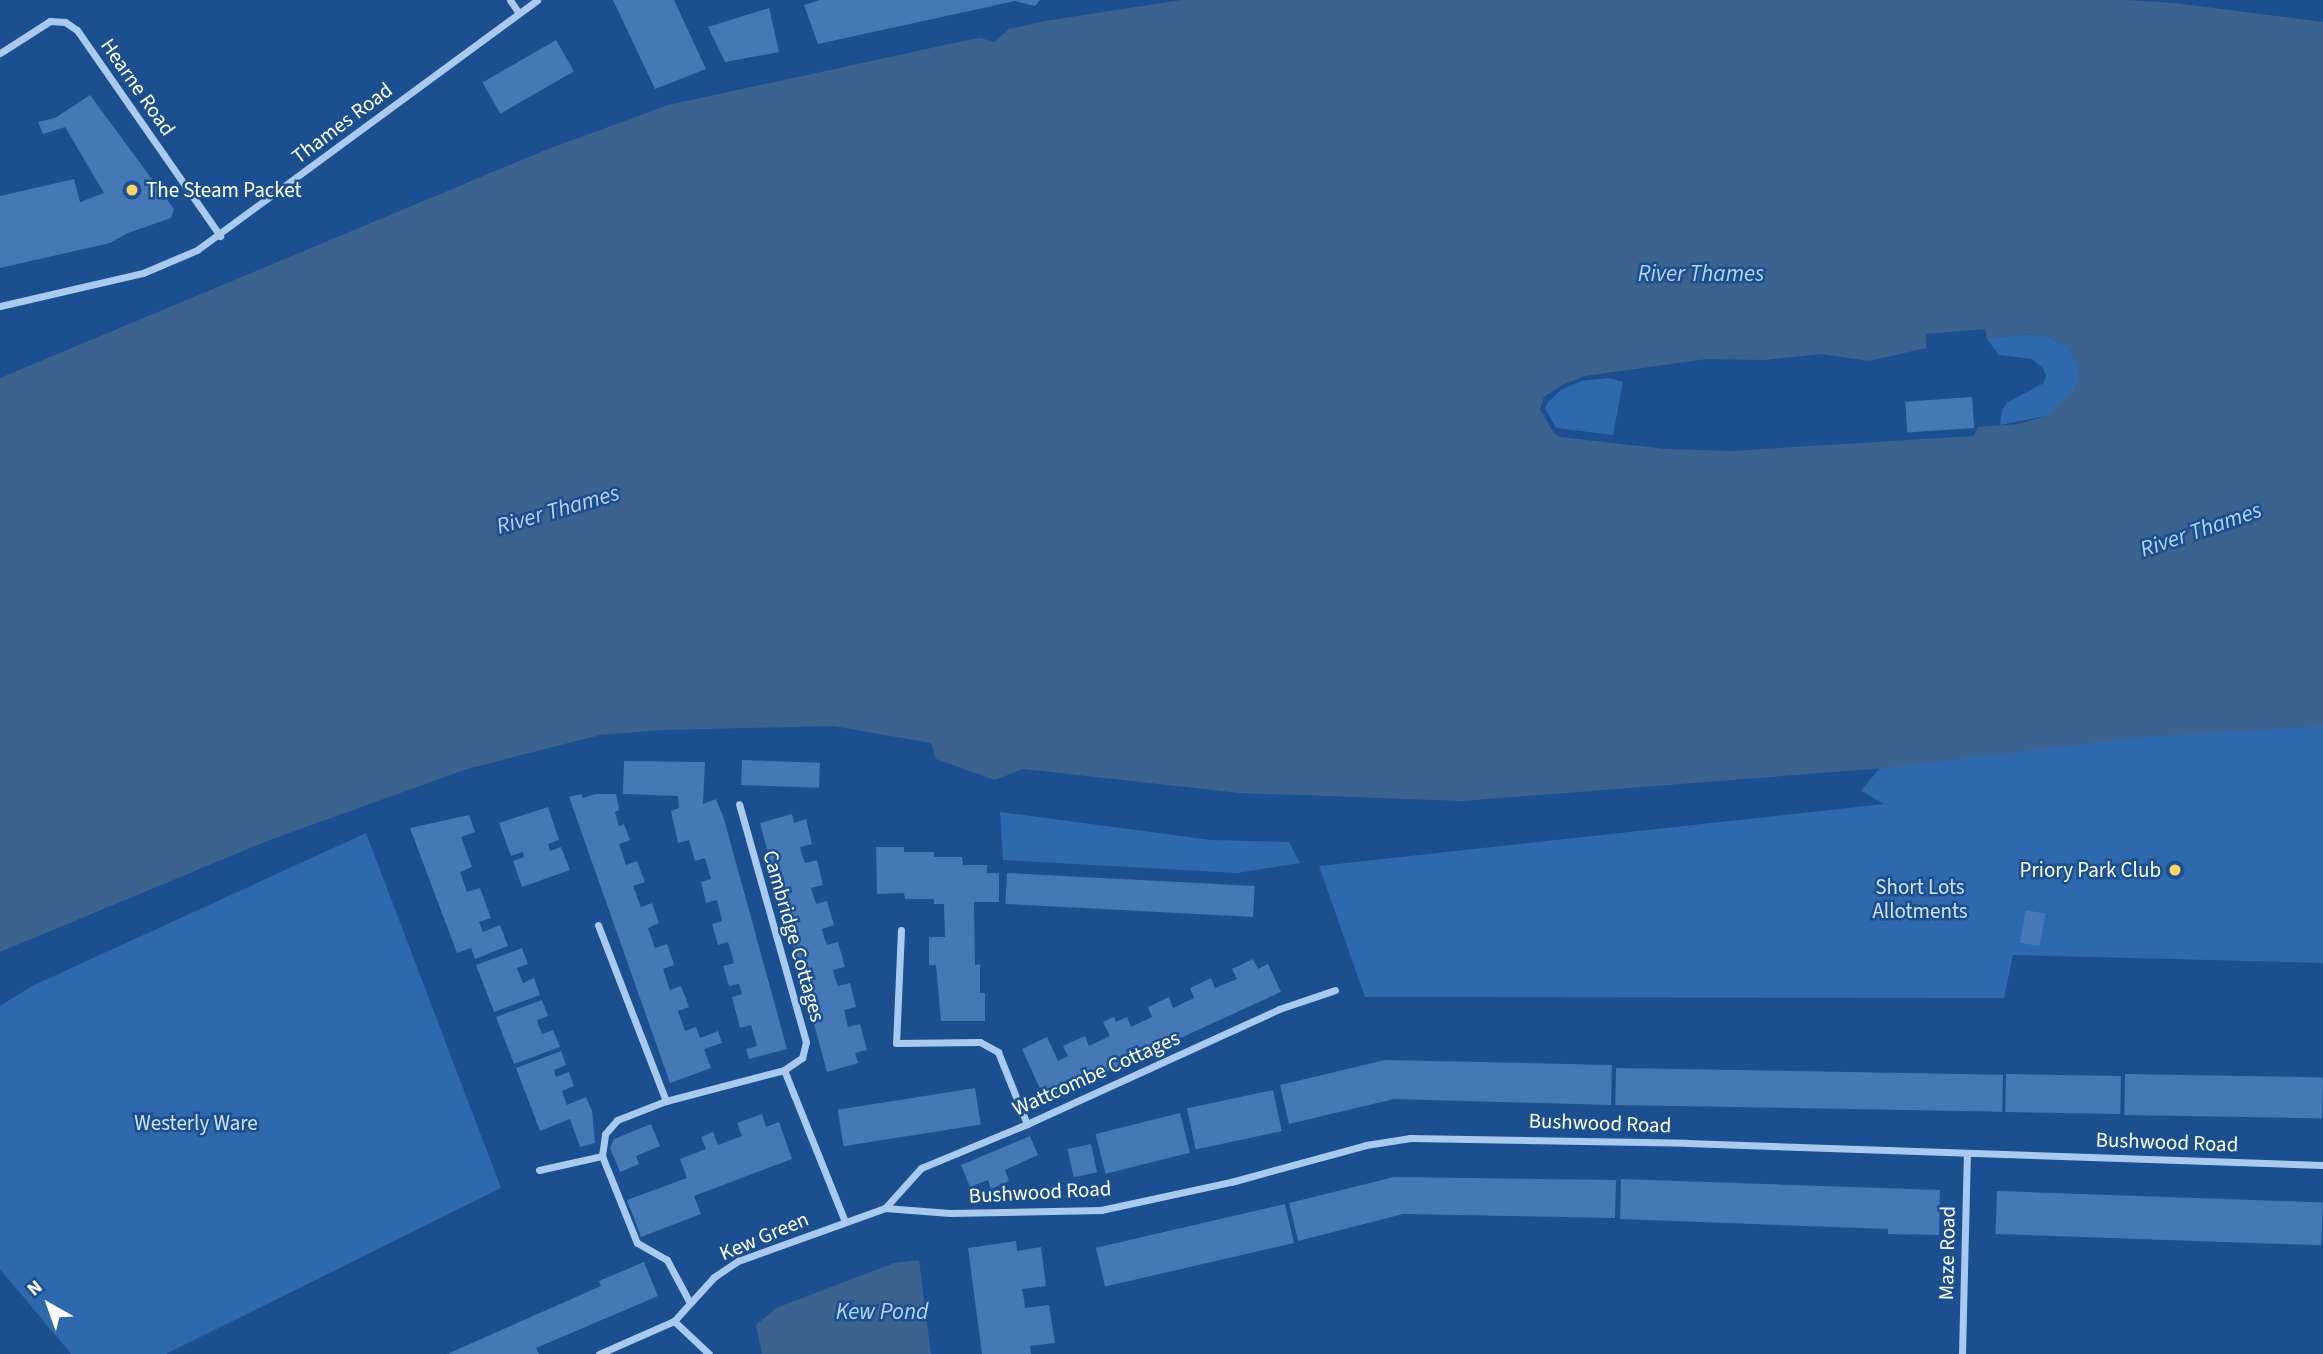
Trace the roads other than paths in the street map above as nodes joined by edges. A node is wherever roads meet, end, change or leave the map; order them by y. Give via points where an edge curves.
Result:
1 (510, 0) edge
2 (537, 0) edge
3 (518, 12) junction
4 (0, 52) edge
5 (220, 236) junction
6 (0, 306) edge
7 (738, 804) dead end
8 (598, 926) dead end
9 (901, 930) dead end
10 (1335, 990) dead end
11 (784, 1070) junction
12 (666, 1101) junction
13 (1027, 1124) junction
14 (1967, 1153) junction
15 (602, 1156) junction
16 (2323, 1165) edge
17 (539, 1170) dead end
18 (885, 1208) junction
19 (845, 1222) junction
20 (690, 1303) junction
21 (674, 1321) junction
22 (599, 1354) edge
23 (709, 1354) edge
24 (1962, 1354) edge

1 - 3 street
2 - 3 street, Thames Road
3 - 5 street, Thames Road
4 - 5 street, Hearne Road via 50,21 65,22 76,30
5 - 6 street, Thames Road via 143,273
7 - 11 street, Cambridge Cottages via 806,1042 802,1058
8 - 12 street
9 - 13 street via 896,1043 980,1042 998,1052
10 - 13 street, Wattcombe Cottages via 1279,1009
11 - 12 street
11 - 19 street
12 - 15 street via 617,1119 605,1134
13 - 18 street, Wattcombe Cottages via 921,1168
14 - 16 street, Bushwood Road
14 - 18 street, Bushwood Road via 1410,1138 1101,1210 962,1213
14 - 24 street, Maze Road
15 - 17 street
15 - 20 street via 637,1243 667,1260
18 - 19 street, Kew Green
19 - 20 street, Kew Green via 738,1261 714,1277
20 - 21 street, Kew Green
21 - 22 street, Kew Green
21 - 23 street

